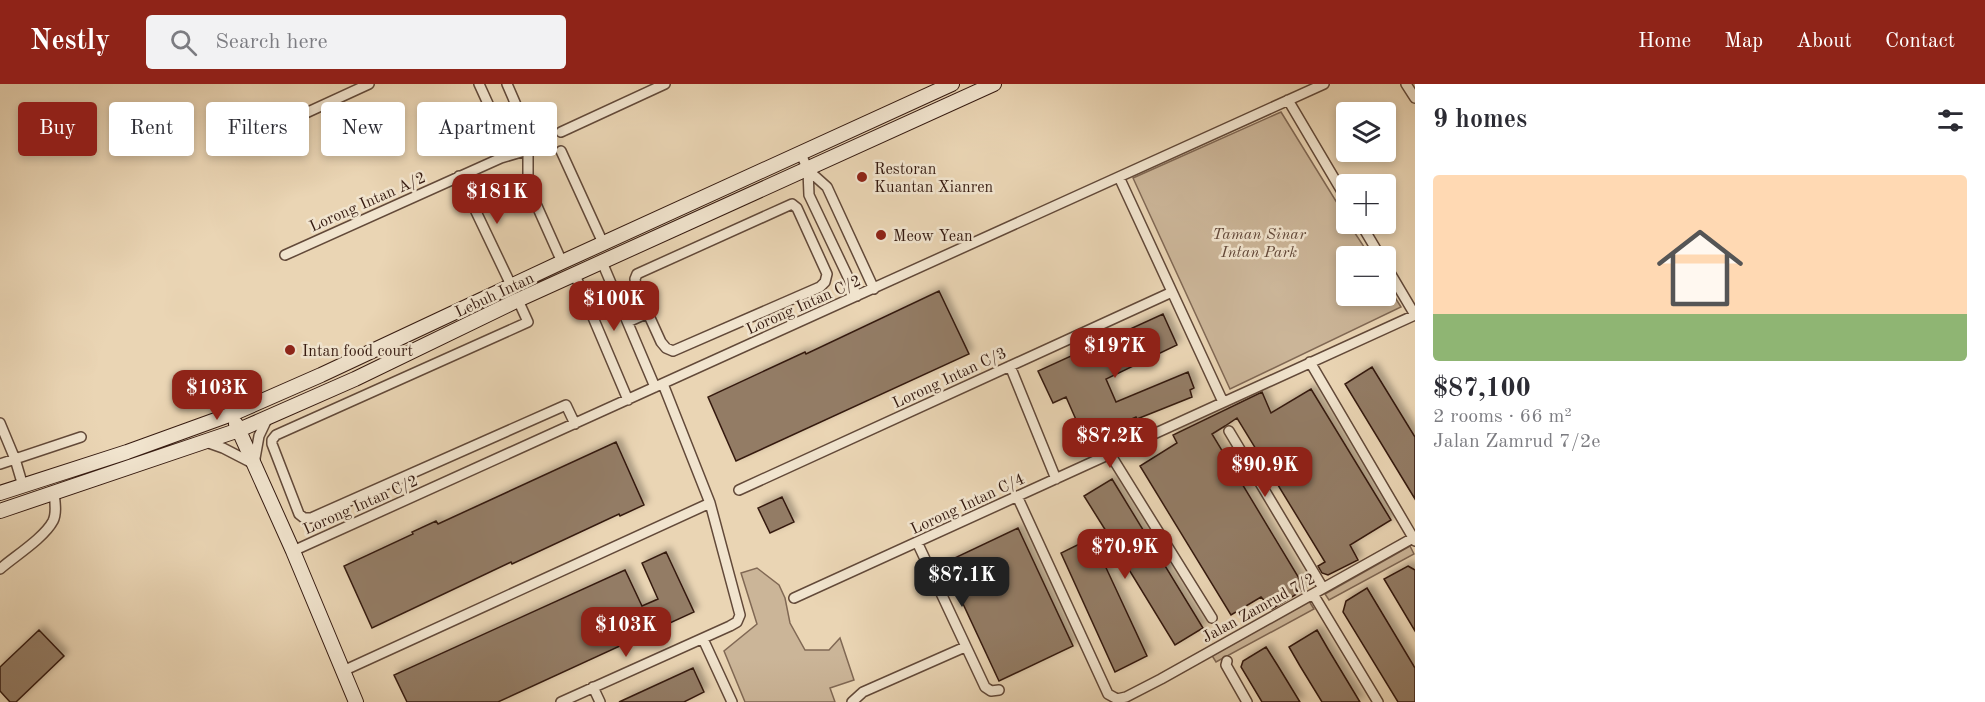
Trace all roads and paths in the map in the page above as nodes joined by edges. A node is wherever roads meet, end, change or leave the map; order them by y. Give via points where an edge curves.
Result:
1 (369, 84) edge
2 (479, 84) edge
3 (507, 84) edge
4 (665, 84) edge
5 (952, 84) edge
6 (1324, 84) edge
7 (1406, 84) edge
8 (987, 85) edge
9 (1415, 98) edge
10 (1288, 100) junction
11 (487, 102) edge
12 (515, 102) edge
13 (309, 112) edge
14 (561, 132) dead end
15 (561, 151) dead end
16 (801, 154) junction
17 (505, 156) edge
18 (528, 156) edge
19 (808, 170) junction
20 (459, 176) junction
21 (1119, 177) junction
22 (1336, 181) edge
23 (827, 187) junction
24 (809, 195) junction
25 (827, 234) junction
26 (812, 241) junction
27 (603, 243) junction
28 (285, 255) dead end
29 (562, 262) junction
30 (602, 262) junction
31 (575, 274) junction
32 (1396, 283) edge
33 (511, 285) junction
34 (874, 289) junction
35 (1172, 292) junction
36 (857, 296) junction
37 (518, 300) junction
38 (648, 313) junction
39 (1415, 315) edge
40 (628, 322) junction
41 (1310, 363) junction
42 (1010, 366) junction
43 (321, 375) junction
44 (355, 379) junction
45 (659, 386) junction
46 (363, 397) junction
47 (628, 400) junction
48 (1223, 402) junction
49 (232, 414) junction
50 (268, 417) junction
51 (0, 423) edge
52 (575, 424) junction
53 (239, 430) junction
54 (1229, 431) dead end
55 (81, 437) dead end
56 (205, 442) junction
57 (1110, 454) junction
58 (15, 459) junction
59 (0, 464) edge
60 (254, 464) junction
61 (1056, 478) junction
62 (400, 480) junction
63 (23, 486) junction
64 (739, 490) dead end
65 (0, 493) edge
66 (54, 493) junction
67 (1017, 496) junction
68 (408, 499) junction
69 (710, 503) junction
70 (0, 511) edge
71 (1414, 539) edge
72 (917, 542) junction
73 (293, 551) junction
74 (0, 569) edge
75 (1323, 588) junction
76 (1313, 594) junction
77 (794, 598) dead end
78 (1212, 618) dead end
79 (703, 639) junction
80 (965, 647) junction
81 (1227, 661) dead end
82 (344, 671) junction
83 (592, 687) junction
84 (999, 690) dead end
85 (356, 702) edge
86 (561, 702) edge
87 (600, 702) edge
88 (732, 702) edge
89 (852, 702) edge
90 (1247, 702) edge
91 (1377, 702) edge

1 - 13 street
2 - 11 street
3 - 12 street
4 - 14 street
5 - 16 main road, Lebuh Intan
6 - 10 street, Lorong Intan C/2
7 - 9 street
8 - 19 main road, Lebuh Intan
10 - 21 street, Lorong Intan C/2
10 - 22 street
15 - 27 street
16 - 19 street
16 - 27 main road, Lebuh Intan
17 - 20 street, Lorong Intan A/2
18 - 29 street via 528,186
19 - 23 street
19 - 24 street
19 - 30 main road, Lebuh Intan
20 - 28 street, Lorong Intan A/2
20 - 33 street
21 - 34 street, Lorong Intan C/2
21 - 35 street
23 - 24 street
23 - 34 street
24 - 25 street
25 - 26 street
25 - 36 street
26 - 38 street via 797,208 787,205 637,274 636,287
26 - 38 street via 827,274 825,282 673,351 661,342
27 - 29 main road, Lebuh Intan
29 - 33 main road, Lebuh Intan
30 - 31 main road, Lebuh Intan
30 - 40 street
31 - 37 main road, Lebuh Intan
31 - 47 street
32 - 39 street
33 - 43 main road, Lebuh Intan
34 - 36 street, Lorong Intan C/2
35 - 42 street, Lorong Intan C/3
35 - 48 street
36 - 45 street, Lorong Intan C/2
37 - 44 main road, Lebuh Intan
37 - 46 street via 528,322
38 - 40 street
39 - 41 street, Lorong Intan C/4
40 - 45 street
41 - 48 street, Lorong Intan C/4
41 - 71 street
42 - 61 street
42 - 64 street, Lorong Intan C/3
43 - 44 main road via 344,371
43 - 49 main road, Lebuh Intan
44 - 46 street
44 - 50 main road, Lebuh Intan
45 - 47 street, Lorong Intan C/2
45 - 69 street
46 - 62 street via 272,440 299,514 311,518
47 - 52 street, Lorong Intan C/2
48 - 57 street, Lorong Intan C/4
49 - 53 main road
49 - 63 main road, Lebuh Intan
50 - 53 main road, Lebuh Intan
50 - 60 street via 259,436
51 - 58 street
52 - 62 street via 566,405
52 - 68 street, Lorong Intan C/2
53 - 56 main road, Lebuh Intan
53 - 60 main road
54 - 75 street
55 - 58 street
56 - 60 street
56 - 66 main road, Lebuh Intan
57 - 61 street, Lorong Intan C/4
57 - 78 street
58 - 59 street
58 - 63 street
60 - 73 main road
61 - 67 street, Lorong Intan C/4
62 - 68 street
63 - 65 main road, Lebuh Intan
66 - 70 main road, Lebuh Intan
66 - 74 street via 53,521
67 - 72 street, Lorong Intan C/4
67 - 76 street, Jalan Zamrud 7/2 via 1108,694 1117,699
68 - 73 street, Lorong Intan C/2
69 - 79 street via 740,615 738,622
69 - 82 street
71 - 75 street, Jalan Zamrud 7/2
72 - 77 street, Lorong Intan C/4
72 - 80 street
73 - 82 main road
75 - 76 street, Jalan Zamrud 7/2
76 - 91 street
79 - 83 street
79 - 88 street
80 - 84 street via 985,687
80 - 89 street via 863,692
81 - 90 street
82 - 85 main road
83 - 86 street
83 - 87 street

